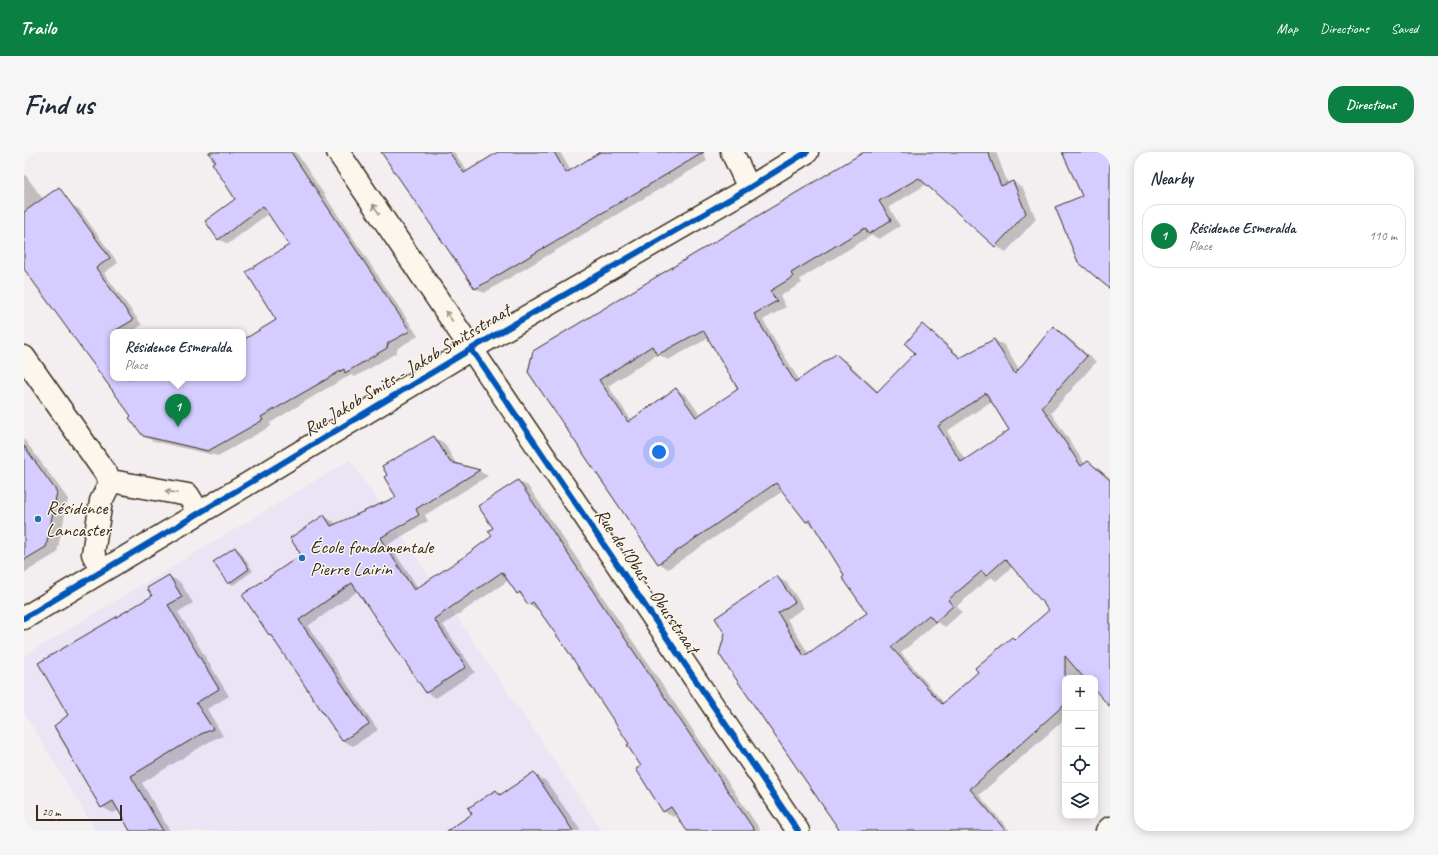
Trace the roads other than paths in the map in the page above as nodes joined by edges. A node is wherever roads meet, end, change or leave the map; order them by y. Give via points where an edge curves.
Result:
1 (338, 152) edge
2 (732, 152) edge
3 (808, 152) edge
4 (749, 188) junction
5 (471, 349) junction
6 (24, 357) edge
7 (111, 481) junction
8 (199, 513) junction
9 (102, 571) junction
10 (24, 618) edge
11 (1110, 828) edge
12 (798, 831) edge
13 (1107, 831) edge

5 -> 1 street, Rue de l'Obus - Obusstraat
2 - 4 street
3 - 4 street, Rue Jakob Smits - Jakob Smitsstraat
4 - 5 street, Rue Jakob Smits - Jakob Smitsstraat
5 - 8 street, Rue Jakob Smits - Jakob Smitsstraat
5 - 12 street, Rue de l'Obus - Obusstraat
6 - 7 street
8 -> 7 street via 188,496
7 - 9 street via 101,501 92,554
8 - 9 street, Rue Jakob Smits - Jakob Smitsstraat
9 - 10 street, Rue Jakob Smits - Jakob Smitsstraat
11 - 13 street

